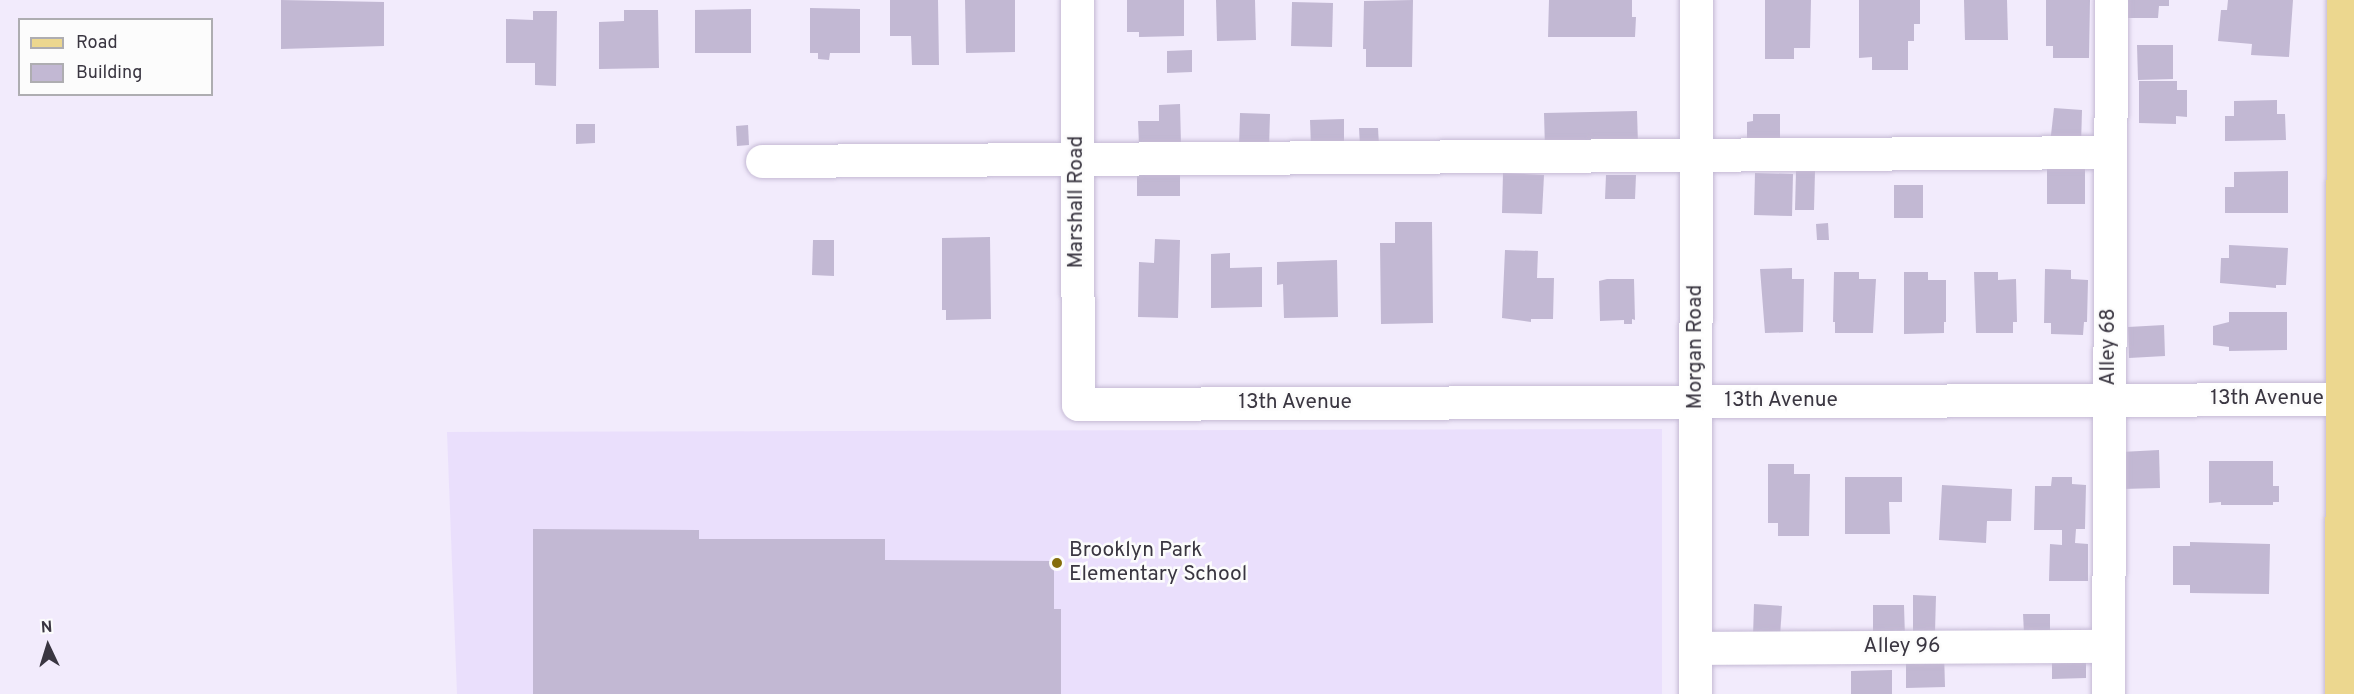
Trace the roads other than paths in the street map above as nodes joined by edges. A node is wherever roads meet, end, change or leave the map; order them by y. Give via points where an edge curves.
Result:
1 (1077, 0) edge
2 (1696, 0) edge
3 (2110, 0) edge
4 (2343, 0) edge
5 (2110, 152) junction
6 (1696, 154) junction
7 (1077, 159) junction
8 (762, 161) dead end
9 (2342, 399) junction
10 (2109, 400) junction
11 (1696, 401) junction
12 (1077, 404) joint
13 (2108, 646) junction
14 (1695, 648) junction
15 (1695, 694) edge
16 (2108, 694) edge
17 (2341, 694) edge

1 - 7 street, Marshall Road
2 - 6 street, Morgan Road
3 - 5 street, Alley 68
4 - 9 main road
5 - 6 street
5 - 10 street, Alley 68
6 - 7 street
6 - 11 street, Morgan Road
7 - 8 street
7 - 12 street, Marshall Road
9 - 10 street, 13th Avenue
9 - 17 main road
10 - 11 street, 13th Avenue
10 - 13 street, Alley 68
11 - 12 street, 13th Avenue
11 - 14 street, Morgan Road
13 - 14 street, Alley 96
13 - 16 street, Alley 68
14 - 15 street, Morgan Road

